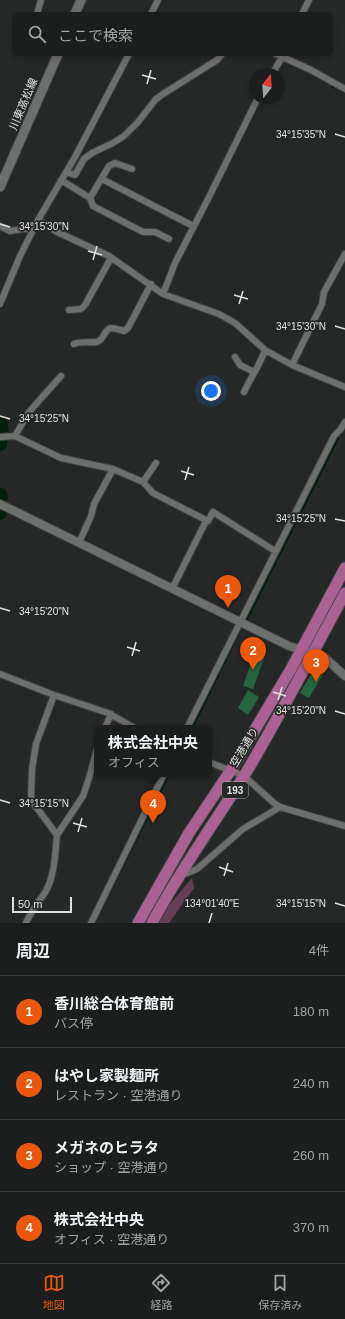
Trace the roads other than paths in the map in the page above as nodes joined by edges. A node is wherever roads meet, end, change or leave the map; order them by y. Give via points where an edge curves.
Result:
1 (41, 0) edge
2 (81, 0) edge
3 (158, 0) edge
4 (308, 0) edge
5 (38, 12) edge
6 (76, 12) edge
7 (152, 12) edge
8 (303, 12) edge
9 (57, 56) edge
10 (129, 56) edge
11 (220, 56) edge
12 (283, 56) edge
13 (276, 68) edge
14 (345, 89) edge
15 (255, 104) edge
16 (132, 169) dead end
17 (66, 172) junction
18 (102, 179) junction
19 (61, 180) junction
20 (0, 186) edge
21 (90, 198) junction
22 (38, 220) junction
23 (0, 226) edge
24 (193, 226) junction
25 (35, 227) junction
26 (169, 239) dead end
27 (345, 254) edge
28 (111, 258) junction
29 (151, 284) junction
30 (163, 294) junction
31 (0, 304) edge
32 (69, 310) dead end
33 (74, 344) dead end
34 (265, 350) junction
35 (235, 358) dead end
36 (292, 365) junction
37 (254, 372) junction
38 (61, 376) dead end
39 (345, 387) edge
40 (244, 392) dead end
41 (345, 422) edge
42 (15, 436) junction
43 (1, 437) edge
44 (156, 463) dead end
45 (113, 469) junction
46 (143, 482) junction
47 (0, 504) edge
48 (206, 520) junction
49 (79, 543) junction
50 (275, 551) junction
51 (345, 568) edge
52 (172, 589) junction
53 (345, 593) edge
54 (241, 623) junction
55 (307, 652) junction
56 (0, 674) edge
57 (345, 676) edge
58 (54, 695) junction
59 (111, 714) junction
60 (106, 725) edge
61 (130, 725) edge
62 (189, 725) edge
63 (94, 760) edge
64 (212, 763) edge
65 (231, 770) junction
66 (244, 776) junction
67 (163, 777) edge
68 (280, 807) junction
69 (345, 826) edge
70 (57, 835) junction
71 (179, 877) junction
72 (26, 923) edge
73 (91, 923) edge
74 (138, 923) edge
75 (152, 923) edge

1 - 5 street
2 - 6 main road
3 - 7 street
4 - 8 street
9 - 20 main road, 川東高松線
10 - 17 street
11 - 17 street via 156,99 124,136 84,159 75,175
12 - 13 street
12 - 14 street
15 - 24 street
16 - 18 street via 115,163 109,166
17 - 19 street
18 - 21 street
18 - 24 street
19 - 21 street
19 - 22 street
21 - 26 street via 93,206 143,232 155,232
22 - 25 street
22 - 28 street
23 - 25 street via 10,230
24 - 30 street
25 - 31 street
27 - 36 street via 324,292 322,304
28 - 29 street
28 - 32 street via 85,305 81,309
29 - 30 street
29 - 33 street via 128,328 124,331 108,329 97,342
30 - 34 street via 219,314 235,323
34 - 36 street
34 - 37 street
35 - 37 street via 240,365
36 - 39 street
37 - 40 street
38 - 42 street via 30,412
41 - 50 street via 334,436
42 - 43 street
42 - 45 street via 61,458
44 - 46 street
45 - 46 street
45 - 49 street via 94,504
46 - 48 street via 153,493
47 - 49 street
48 - 50 street via 208,521 213,512
48 - 52 street
49 - 52 street
50 - 54 street
51 - 55 highway, 空港通り / 193
52 - 54 street
53 - 55 highway, 空港通り / 193
54 - 55 street
54 - 62 street
55 - 57 street via 324,657
55 - 65 highway, 空港通り / 193
55 - 66 highway, 空港通り / 193
56 - 58 street
58 - 59 street
58 - 70 street via 36,744 31,800
59 - 60 street
59 - 61 street
63 - 70 street via 83,796
64 - 65 street
65 - 66 street
65 - 74 highway, 空港通り / 193 via 189,833
66 - 68 street
66 - 71 highway, 空港通り / 193
67 - 73 street
68 - 69 street
68 - 71 street via 243,829 197,869
70 - 72 street via 52,873 46,890
71 - 75 highway, 空港通り / 193

